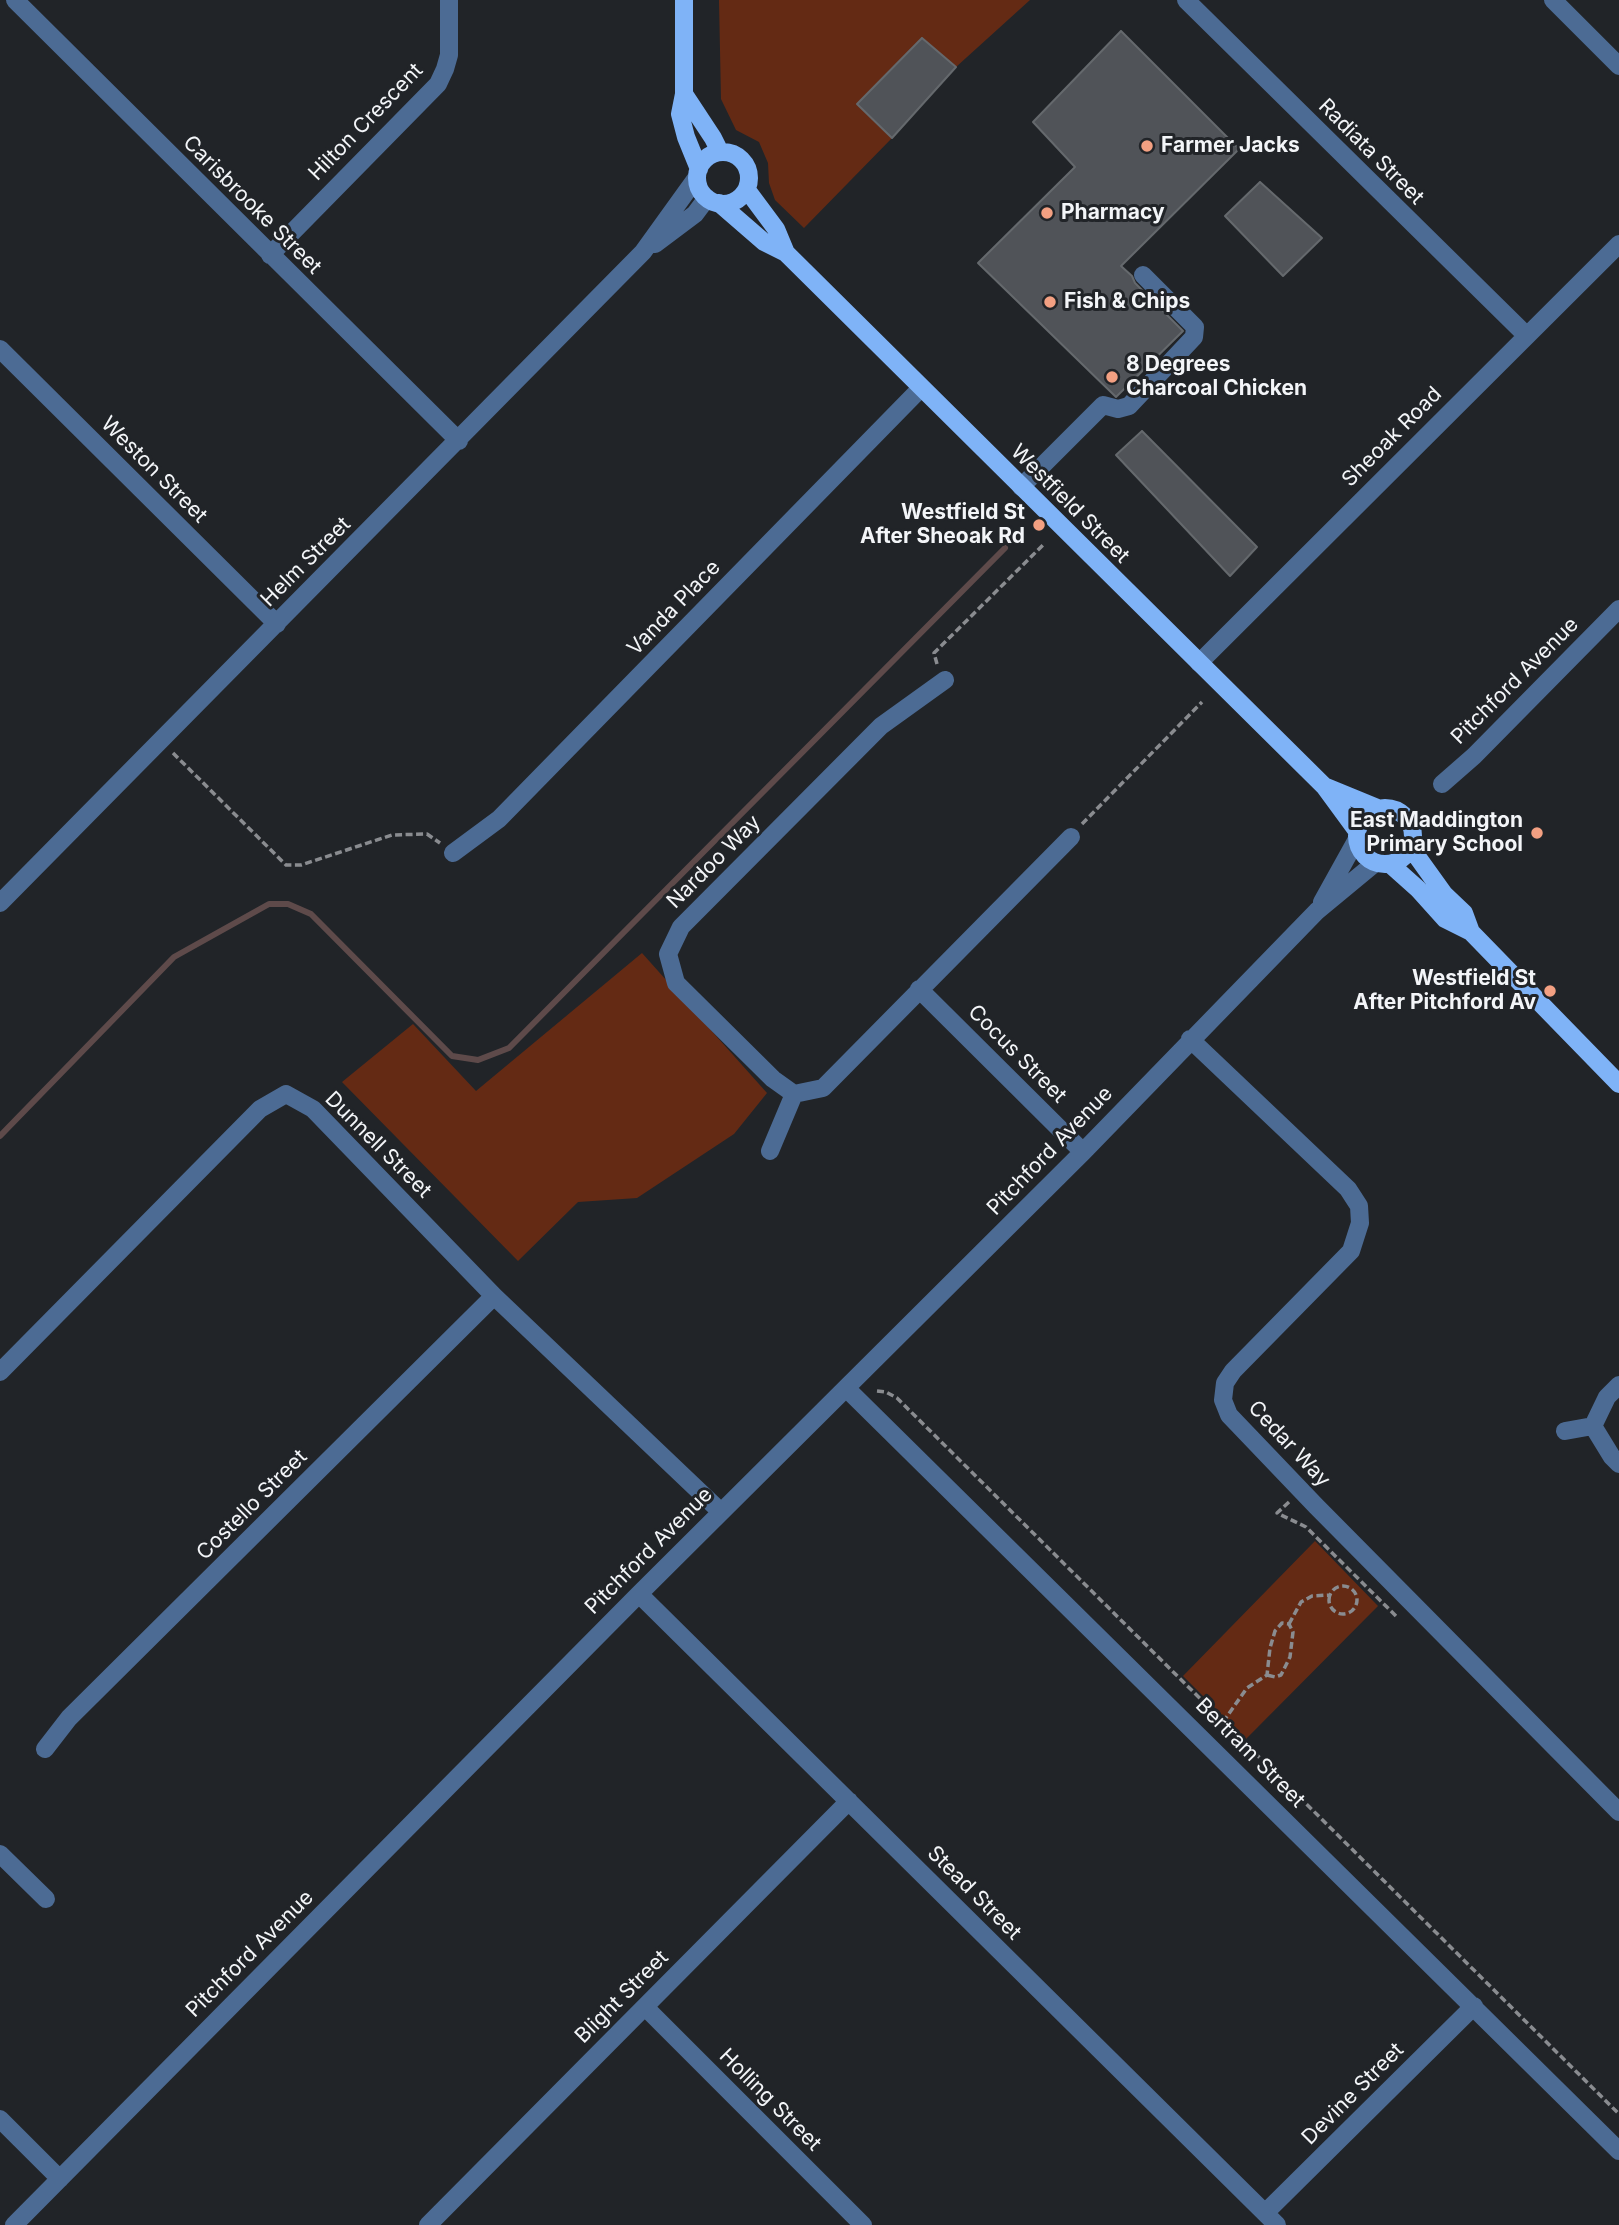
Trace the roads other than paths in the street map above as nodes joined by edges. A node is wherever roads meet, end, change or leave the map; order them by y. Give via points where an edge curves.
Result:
1 (15, 0) edge
2 (449, 0) edge
3 (684, 0) edge
4 (1186, 0) edge
5 (1553, 0) edge
6 (1619, 66) edge
7 (684, 94) junction
8 (720, 152) junction
9 (698, 173) junction
10 (747, 190) junction
11 (713, 201) junction
12 (1619, 244) edge
13 (643, 252) junction
14 (786, 253) junction
15 (270, 254) junction
16 (1143, 275) dead end
17 (1526, 335) junction
18 (0, 349) edge
19 (921, 388) junction
20 (459, 441) junction
21 (1021, 487) junction
22 (1619, 609) edge
23 (277, 624) junction
24 (1199, 663) junction
25 (945, 680) dead end
26 (1442, 784) dead end
27 (1324, 786) junction
28 (1380, 809) junction
29 (1357, 835) junction
30 (1071, 836) road end
31 (1411, 848) junction
32 (453, 853) road end
33 (1382, 863) junction
34 (0, 903) edge
35 (1317, 911) junction
36 (1471, 932) junction
37 (919, 989) junction
38 (1190, 1040) junction
39 (1619, 1084) edge
40 (794, 1094) junction
41 (770, 1151) dead end
42 (1083, 1152) junction
43 (494, 1296) junction
44 (0, 1372) edge
45 (1619, 1385) edge
46 (846, 1388) junction
47 (1593, 1426) junction
48 (1565, 1431) dead end
49 (1619, 1464) edge
50 (721, 1512) junction
51 (639, 1594) junction
52 (45, 1749) dead end
53 (849, 1801) junction
54 (1616, 1806) edge
55 (0, 1854) edge
56 (46, 1899) dead end
57 (1474, 2006) junction
58 (645, 2007) junction
59 (0, 2119) edge
60 (1619, 2151) edge
61 (60, 2179) junction
62 (1271, 2219) edge
63 (851, 2221) edge
64 (14, 2225) edge
65 (428, 2225) edge

1 - 15 street, Carisbrooke Street
2 - 15 street, Hilton Crescent via 449,55 438,84
3 - 7 main road
4 - 17 street, Radiata Street
5 - 6 street
7 - 8 main road
7 - 9 main road via 680,114
8 - 9 main road via 707,158
8 - 10 main road via 730,152 743,161 749,174
9 - 11 main road via 702,192
9 - 13 street, Helm Street
10 - 11 main road via 736,201
10 - 14 main road, Westfield Street via 776,229
11 - 13 street, Helm Street
11 - 14 main road, Westfield Street via 764,242
12 - 17 street, Sheoak Road
13 - 20 street, Helm Street
14 - 19 main road, Westfield Street
15 - 20 street, Carisbrooke Street
16 - 21 street via 1195,327 1194,337 1129,406 1118,410 1103,405
17 - 24 street, Sheoak Road
18 - 23 street, Weston Street
19 - 21 main road, Westfield Street
19 - 32 street, Vanda Place via 499,819
20 - 23 street, Helm Street
21 - 24 main road, Westfield Street
22 - 26 street, Pitchford Avenue
23 - 34 street, Helm Street
24 - 27 main road, Westfield Street
25 - 40 street, Nardoo Way via 881,726 681,927 668,954 676,983
27 - 28 main road, Westfield Street
27 - 29 main road, Westfield Street
28 - 29 main road via 1365,816
28 - 31 main road via 1405,815 1413,831
29 - 33 main road via 1363,853
29 - 35 street, Pitchford Avenue
30 - 37 street
31 - 33 main road via 1406,856
31 - 36 main road via 1464,913
33 - 35 street, Pitchford Avenue
33 - 36 main road via 1418,889 1445,919
35 - 38 street, Pitchford Avenue
36 - 39 main road
37 - 40 street via 823,1088
37 - 42 street, Cocus Street
38 - 42 street, Pitchford Avenue
38 - 54 street, Cedar Way via 1348,1189 1359,1206 1360,1223 1351,1251 1225,1383 1223,1400 1229,1415
40 - 41 street
42 - 46 street, Pitchford Avenue
43 - 44 street, Dunnell Street via 313,1109 286,1094 260,1109
43 - 50 street, Dunnell Street
43 - 52 street, Costello Street via 69,1718
45 - 47 street
46 - 50 street, Pitchford Avenue
46 - 57 street, Bertram Street
47 - 48 street
47 - 49 street
50 - 51 street, Pitchford Avenue
51 - 53 street, Stead Street
51 - 61 street, Pitchford Avenue
53 - 58 street, Blight Street
53 - 62 street, Stead Street
55 - 56 street
57 - 60 street, Bertram Street
57 - 62 street, Devine Street
58 - 63 street, Holling Street
58 - 65 street, Blight Street
59 - 61 street
61 - 64 street, Pitchford Avenue

